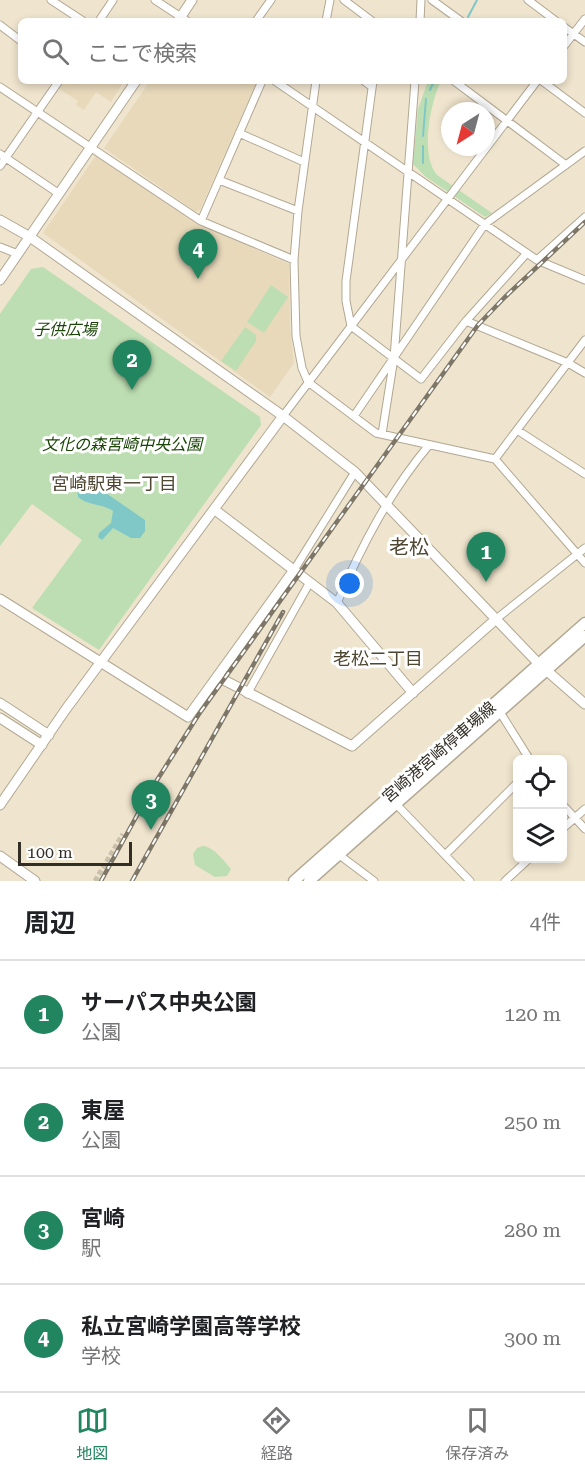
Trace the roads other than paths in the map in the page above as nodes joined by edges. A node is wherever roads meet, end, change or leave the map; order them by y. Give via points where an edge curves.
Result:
1 (51, 0) edge
2 (113, 0) edge
3 (155, 0) edge
4 (192, 0) edge
5 (272, 0) edge
6 (330, 0) edge
7 (344, 0) edge
8 (421, 0) edge
9 (432, 0) edge
10 (528, 0) edge
11 (78, 18) edge
12 (101, 18) edge
13 (179, 18) edge
14 (183, 18) edge
15 (258, 18) edge
16 (327, 18) edge
17 (368, 18) edge
18 (420, 18) edge
19 (457, 18) edge
20 (552, 18) edge
21 (585, 19) edge
22 (0, 25) edge
23 (567, 29) edge
24 (573, 34) junction
25 (18, 39) edge
26 (567, 42) edge
27 (585, 42) edge
28 (56, 84) edge
29 (134, 84) edge
30 (261, 84) edge
31 (279, 84) edge
32 (316, 84) edge
33 (372, 84) edge
34 (415, 84) edge
35 (458, 84) edge
36 (535, 84) edge
37 (546, 84) edge
38 (0, 87) edge
39 (312, 106) junction
40 (37, 112) junction
41 (585, 113) edge
42 (507, 120) junction
43 (239, 133) junction
44 (365, 142) junction
45 (90, 145) junction
46 (585, 151) edge
47 (2, 156) edge
48 (304, 162) junction
49 (566, 165) junction
50 (0, 166) edge
51 (408, 172) junction
52 (219, 180) junction
53 (58, 193) junction
54 (447, 199) junction
55 (298, 211) junction
56 (585, 217) edge
57 (0, 220) edge
58 (201, 221) junction
59 (485, 224) junction
60 (30, 237) junction
61 (0, 247) edge
62 (527, 253) junction
63 (18, 254) junction
64 (401, 259) junction
65 (294, 260) junction
66 (537, 260) junction
67 (0, 280) edge
68 (585, 280) edge
69 (466, 321) junction
70 (351, 326) junction
71 (585, 340) edge
72 (394, 358) junction
73 (568, 363) junction
74 (585, 373) edge
75 (308, 382) junction
76 (283, 416) junction
77 (354, 416) junction
78 (517, 430) junction
79 (382, 434) junction
80 (429, 445) junction
81 (495, 459) junction
82 (355, 472) junction
83 (585, 474) edge
84 (386, 503) junction
85 (215, 510) junction
86 (585, 548) edge
87 (578, 555) junction
88 (585, 563) edge
89 (294, 570) junction
90 (310, 582) junction
91 (0, 599) edge
92 (337, 603) junction
93 (495, 620) junction
94 (585, 623) edge
95 (585, 636) edge
96 (102, 664) junction
97 (542, 667) junction
98 (218, 677) junction
99 (412, 693) junction
100 (247, 694) junction
101 (0, 703) edge
102 (585, 704) edge
103 (497, 708) junction
104 (0, 718) edge
105 (49, 735) junction
106 (42, 745) junction
107 (527, 755) edge
108 (513, 787) edge
109 (392, 800) junction
110 (0, 805) edge
111 (567, 809) edge
112 (585, 809) edge
113 (575, 818) junction
114 (567, 825) edge
115 (585, 829) edge
116 (335, 850) junction
117 (446, 855) junction
118 (0, 856) edge
119 (525, 863) edge
120 (34, 881) edge
121 (294, 881) edge
122 (309, 881) edge
123 (374, 881) edge
124 (470, 881) edge
125 (505, 881) edge

1 - 11 street
2 - 12 street
3 - 13 street
4 - 14 street
5 - 15 street
6 - 16 street
7 - 17 street
8 - 18 street
9 - 19 street
10 - 20 street
21 - 24 street
22 - 25 street
23 - 24 street
24 - 26 street
24 - 27 street
28 - 40 street
29 - 45 street
30 - 43 street
31 - 39 street
32 - 39 street
33 - 44 street
34 - 51 street
35 - 42 street
36 - 42 street
37 - 41 street
38 - 40 street
39 - 44 street
39 - 48 street
40 - 45 street
40 - 47 street
42 - 49 street
42 - 54 street
43 - 48 street
43 - 52 street
44 - 51 street
44 - 70 street via 346,281
45 - 53 street
45 - 58 street
46 - 49 street
47 - 50 street
47 - 53 street
48 - 55 street
49 - 59 street
51 - 54 street
51 - 64 street
52 - 55 street
52 - 58 street
53 - 60 street
54 - 59 street
54 - 64 street
55 - 65 street
56 - 66 street
57 - 60 street
58 - 65 street
59 - 62 street
59 - 72 street
60 - 63 street
60 - 76 street
61 - 63 street
62 - 66 street
62 - 69 street
63 - 67 street
64 - 70 street
64 - 72 street
65 - 75 street via 296,336
66 - 68 street
69 - 72 street via 421,379
69 - 73 street
70 - 72 street
70 - 75 street
71 - 73 street
72 - 77 street
72 - 79 street
73 - 74 street
73 - 78 street
75 - 76 street
75 - 77 street
76 - 82 street
76 - 85 street
77 - 79 street
78 - 81 street
78 - 83 street
79 - 80 street
80 - 81 street
80 - 84 street
81 - 87 street
82 - 84 street
82 - 89 street
84 - 92 street
84 - 93 street
85 - 89 street
85 - 96 street
86 - 87 street
87 - 88 street
87 - 93 street
89 - 90 street
89 - 98 street
90 - 92 street
90 - 100 street
91 - 96 street
92 - 99 street
93 - 97 street
93 - 99 street
94 - 97 main road, 宮崎港宮崎停車場線
95 - 97 main road, 宮崎港宮崎停車場線
96 - 98 street via 188,717
96 - 105 street
97 - 102 street
97 - 103 main road, 宮崎港宮崎停車場線
98 - 100 street
99 - 100 street via 352,746
101 - 105 street
103 - 107 street
103 - 109 main road, 宮崎港宮崎停車場線
104 - 106 street
105 - 106 street
106 - 110 street
108 - 117 street
109 - 116 main road, 宮崎港宮崎停車場線
109 - 117 street
111 - 113 street
112 - 113 street
113 - 114 street
113 - 115 street
116 - 121 main road, 宮崎港宮崎停車場線
116 - 122 main road, 宮崎港宮崎停車場線
116 - 123 street
117 - 124 street
118 - 120 street
119 - 125 street

